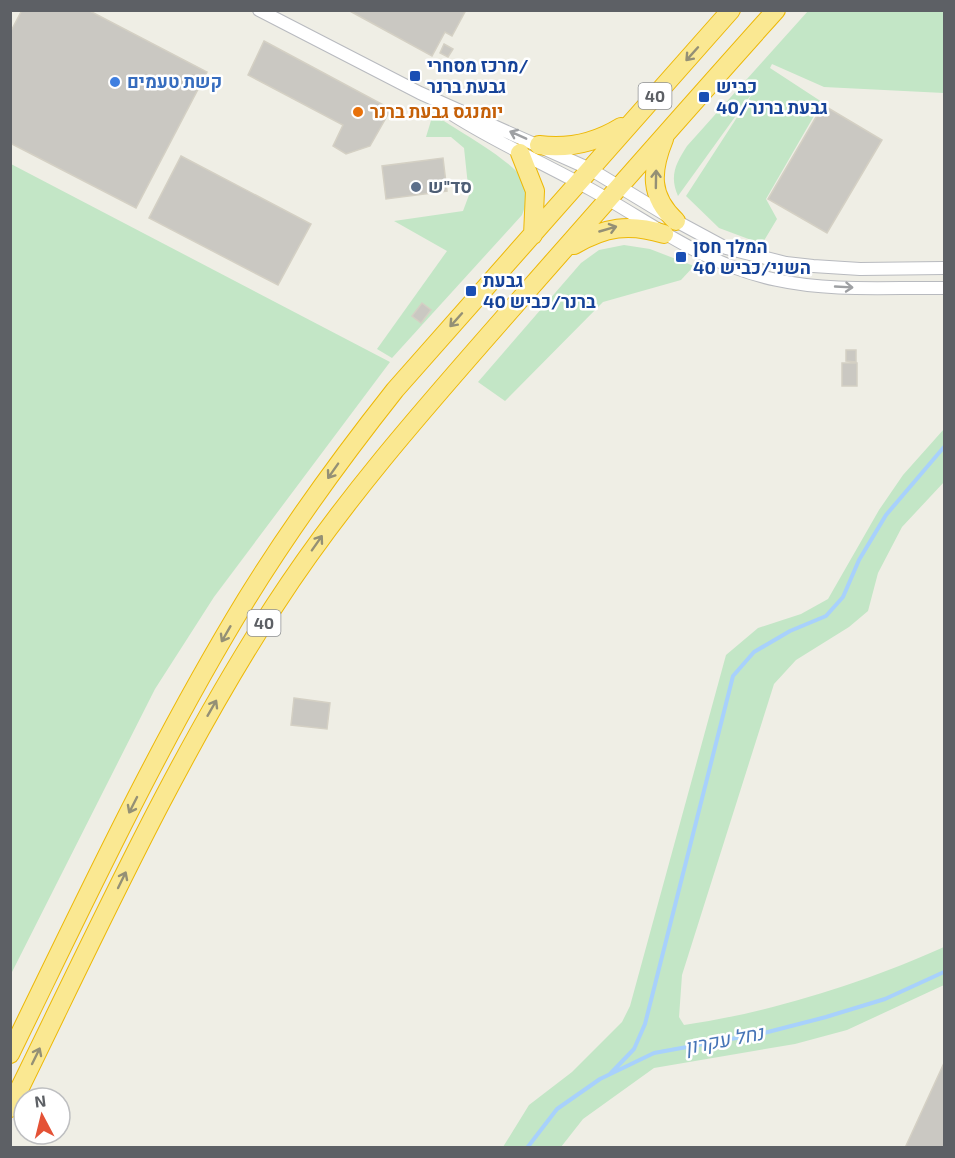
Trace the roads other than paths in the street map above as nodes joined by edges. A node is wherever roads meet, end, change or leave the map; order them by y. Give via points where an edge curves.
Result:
1 (259, 10) edge
2 (731, 10) edge
3 (776, 10) edge
4 (420, 93) junction
5 (641, 111) junction
6 (668, 131) junction
7 (539, 145) junction
8 (520, 153) junction
9 (584, 176) junction
10 (613, 193) junction
11 (670, 227) junction
12 (533, 235) junction
13 (558, 256) junction
14 (945, 268) edge
15 (945, 288) edge
16 (10, 1054) edge
17 (10, 1108) edge

1 - 4 street
2 -> 5 highway, 40
3 - 6 highway, 40
7 -> 4 street
4 - 8 street
5 - 7 highway via 615,130 585,143
5 - 9 highway, 40
6 - 10 highway, 40
11 -> 6 highway via 655,186 659,152
7 - 9 street
8 - 9 street
8 - 12 highway via 535,191
9 - 10 street
9 - 10 street
9 - 12 highway, 40
10 - 11 street
10 - 13 highway, 40
13 -> 11 highway via 608,228
11 - 14 street via 726,249 786,263 860,269
11 -> 15 street via 710,260 779,281
12 -> 16 highway, 40 via 388,399 338,464 247,599 147,778
17 -> 13 highway, 40 via 176,772 275,605 326,530 384,457

